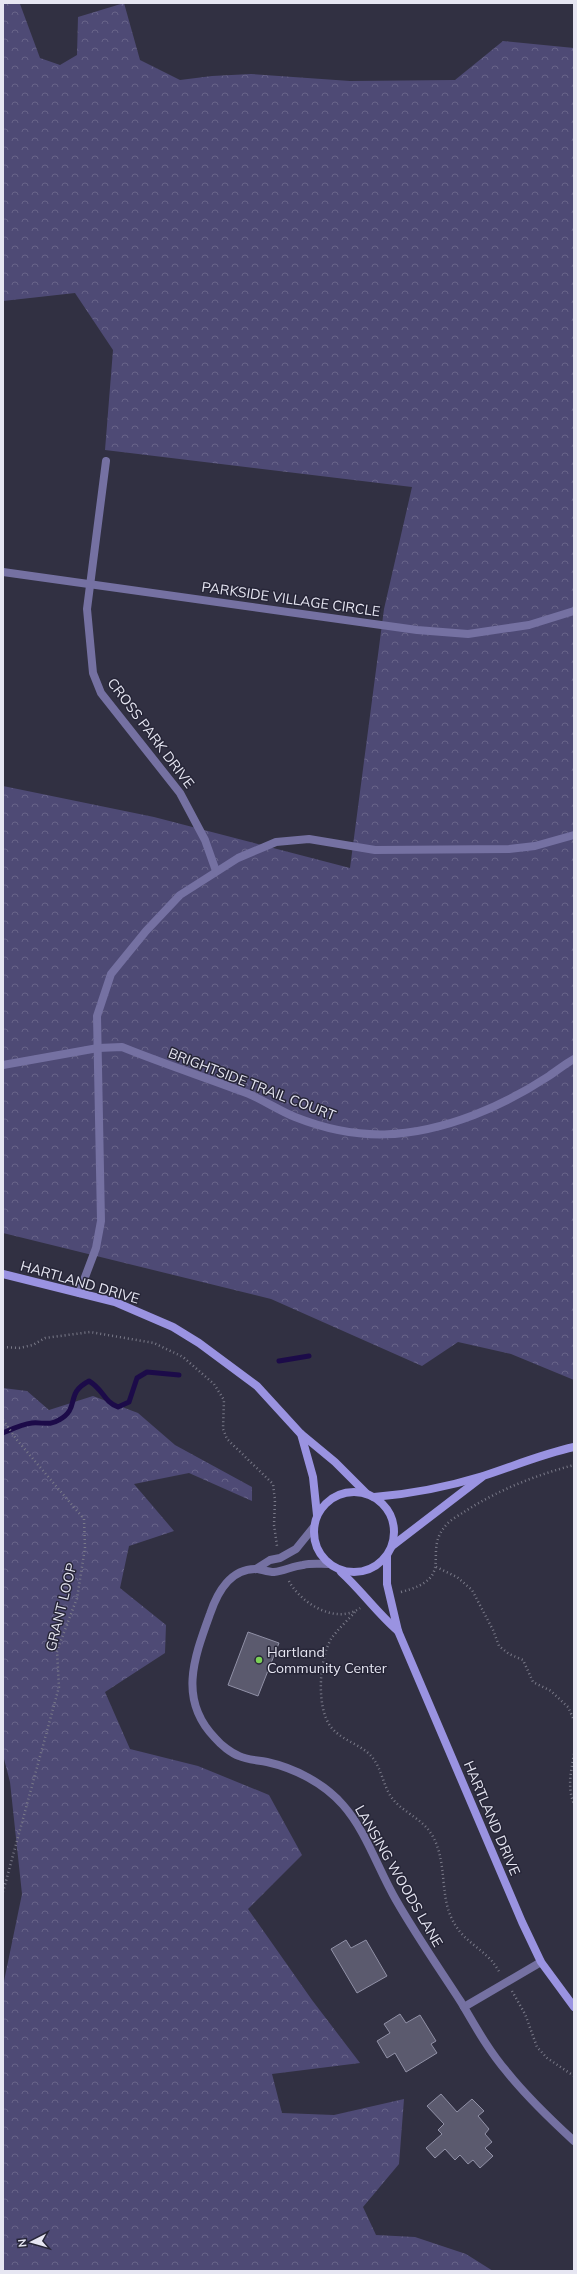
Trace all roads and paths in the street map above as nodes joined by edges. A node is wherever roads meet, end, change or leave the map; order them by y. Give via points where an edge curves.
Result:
1 (106, 462) dead end
2 (3, 572) edge
3 (90, 584) junction
4 (574, 611) edge
5 (574, 835) edge
6 (216, 871) junction
7 (98, 1048) junction
8 (574, 1059) edge
9 (3, 1065) edge
10 (3, 1274) edge
11 (79, 1293) junction
12 (3, 1347) edge
13 (3, 1420) edge
14 (300, 1433) junction
15 (574, 1447) edge
16 (574, 1465) edge
17 (482, 1476) junction
18 (370, 1495) junction
19 (317, 1515) junction
20 (313, 1528) junction
21 (392, 1546) junction
22 (279, 1553) dead end
23 (387, 1556) junction
24 (328, 1564) junction
25 (436, 1567) junction
26 (256, 1569) junction
27 (340, 1571) junction
28 (286, 1575) dead end
29 (396, 1593) dead end
30 (366, 1604) dead end
31 (355, 1612) junction
32 (398, 1632) junction
33 (574, 1720) edge
34 (574, 1754) edge
35 (574, 1804) edge
36 (3, 1892) edge
37 (541, 1962) junction
38 (507, 1982) junction
39 (464, 2007) junction
40 (574, 2007) edge
41 (574, 2076) edge
42 (574, 2141) edge

1 - 3 street, CROSS PARK DRIVE
2 - 3 street, PARKSIDE VILLAGE CIRCLE
3 - 4 street, PARKSIDE VILLAGE CIRCLE via 417,630 468,634 529,625
3 - 6 street, CROSS PARK DRIVE via 87,619 93,673 97,684 105,699 180,793 205,840
5 - 6 street via 535,846 509,849 375,850 309,839 276,842 238,858
6 - 7 street via 180,895 111,974 97,1016
7 - 8 street, BRIGHTSIDE TRAIL COURT via 122,1047 260,1099 294,1117 334,1130 367,1135 397,1135 428,1130 468,1117 532,1087
7 - 9 street
7 - 11 street via 101,1221 96,1248
10 - 11 main road, HARTLAND DRIVE
11 - 14 main road, HARTLAND DRIVE via 115,1302 139,1312 199,1343 256,1386
12 - 22 path via 19,1348 45,1338 90,1332 154,1343 174,1351 189,1362 214,1384 224,1400 223,1429 227,1439 273,1484 274,1525
13 - 36 path, GRANT LOOP via 84,1519 85,1548 76,1598 57,1651 59,1687
14 - 18 main road, HARTLAND DRIVE
14 - 19 main road, HARTLAND DRIVE via 312,1472
15 - 17 main road via 547,1453
16 - 25 path via 514,1485 477,1503 448,1522 440,1532 437,1543
17 - 18 main road via 426,1491
17 - 21 main road
18 - 19 main road, HARTLAND DRIVE via 348,1492 335,1496 324,1504
18 - 21 main road, HARTLAND DRIVE via 384,1505 391,1517 394,1530
19 - 20 main road, HARTLAND DRIVE
20 - 24 main road, HARTLAND DRIVE via 319,1554
20 - 26 street, LANSING WOODS LANE via 296,1549
21 - 23 main road, HARTLAND DRIVE
23 - 27 main road, HARTLAND DRIVE via 378,1565 366,1571
23 - 32 main road, HARTLAND DRIVE via 387,1584
24 - 26 street, LANSING WOODS LANE via 302,1565 273,1572
24 - 27 main road, HARTLAND DRIVE
25 - 29 path via 432,1577 423,1585
25 - 33 path via 457,1577 472,1590 494,1630 499,1646 523,1660 533,1682 552,1691 568,1708
26 - 39 street, LANSING WOODS LANE via 230,1578 221,1590 197,1648 192,1669 192,1693 204,1726 220,1743 238,1756 296,1771 319,1784 343,1804 411,1927
27 - 32 main road, HARTLAND DRIVE
28 - 31 path via 306,1600 323,1611 341,1615
30 - 31 path
31 - 38 path via 331,1640 321,1682 320,1699 324,1714 331,1727 344,1740 372,1757 392,1799 424,1824 432,1835 438,1849 450,1915 457,1929 468,1943 490,1958
32 - 37 main road, HARTLAND DRIVE
34 - 35 path via 569,1780 570,1795
37 - 38 street
37 - 40 main road, HARTLAND DRIVE
38 - 39 street
38 - 41 path via 525,2014 537,2047 547,2058
39 - 42 street, LANSING WOODS LANE via 505,2070 538,2108

